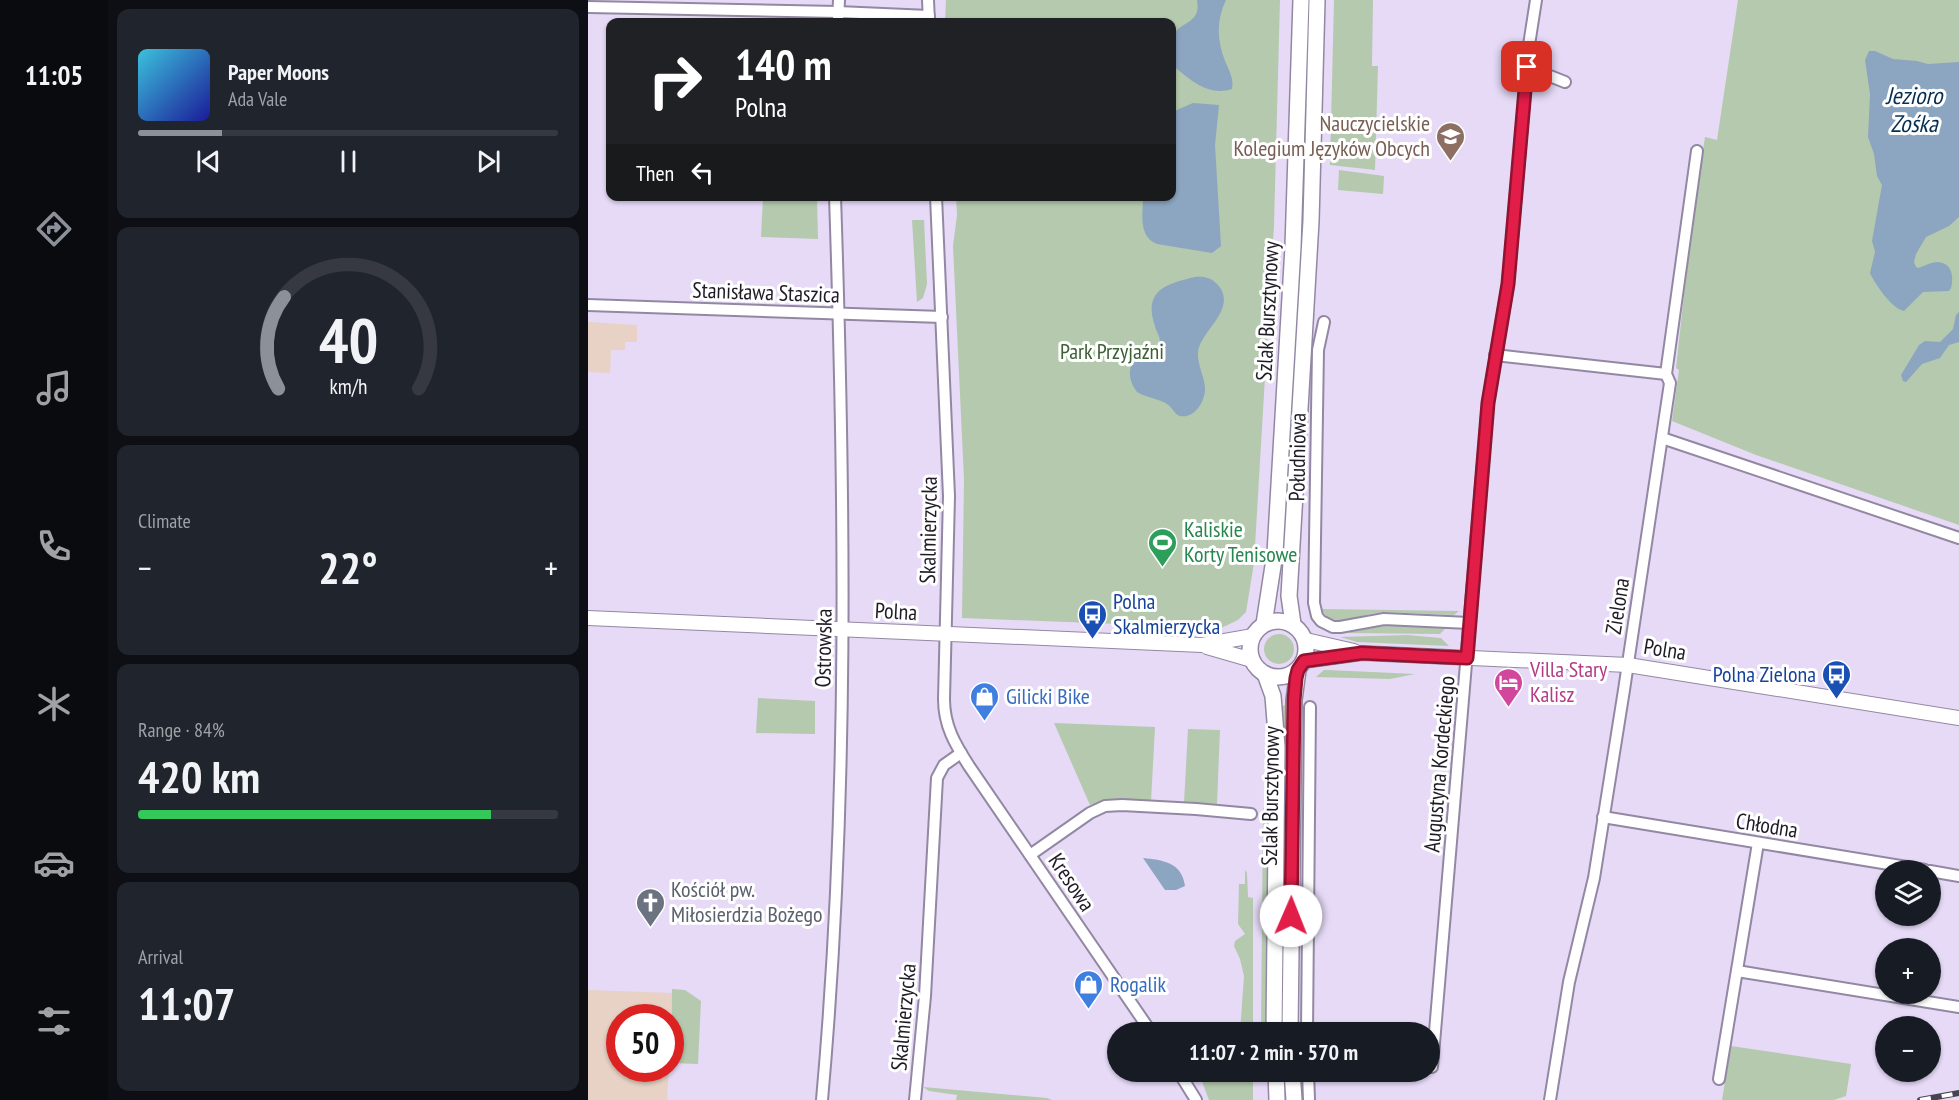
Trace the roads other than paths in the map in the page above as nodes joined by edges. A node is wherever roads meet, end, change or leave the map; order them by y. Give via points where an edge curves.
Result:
1 (839, 0) edge
2 (928, 0) edge
3 (1301, 0) edge
4 (1317, 0) edge
5 (1536, 0) edge
6 (588, 7) edge
7 (838, 17) edge
8 (868, 18) edge
9 (929, 18) edge
10 (1527, 67) junction
11 (1565, 82) dead end
12 (1697, 151) dead end
13 (835, 201) edge
14 (936, 201) edge
15 (588, 305) edge
16 (839, 314) junction
17 (942, 317) junction
18 (1324, 322) dead end
19 (1495, 355) junction
20 (1666, 374) junction
21 (1662, 438) junction
22 (1959, 538) edge
23 (588, 618) edge
24 (1469, 622) junction
25 (1264, 624) junction
26 (1293, 624) junction
27 (844, 630) junction
28 (946, 634) junction
29 (1253, 636) junction
30 (1306, 640) junction
31 (1202, 645) junction
32 (1362, 653) junction
33 (1467, 658) junction
34 (1252, 660) junction
35 (1301, 665) junction
36 (1628, 665) junction
37 (1265, 674) junction
38 (1310, 708) dead end
39 (1959, 718) edge
40 (960, 753) junction
41 (1251, 814) dead end
42 (1603, 817) junction
43 (1758, 843) junction
44 (1030, 855) junction
45 (1875, 862) edge
46 (1941, 873) edge
47 (1959, 876) edge
48 (1737, 971) junction
49 (1959, 1007) edge
50 (1144, 1022) edge
51 (1274, 1022) edge
52 (1290, 1022) edge
53 (1307, 1022) edge
54 (1436, 1022) edge
55 (1719, 1079) dead end
56 (1185, 1082) edge
57 (1277, 1082) edge
58 (1293, 1082) edge
59 (1308, 1082) edge
60 (822, 1100) edge
61 (915, 1100) edge
62 (1196, 1100) edge
63 (1278, 1100) edge
64 (1294, 1100) edge
65 (1309, 1100) edge
66 (1550, 1100) edge

1 - 7 street
2 - 9 street
3 - 25 main road, Szlak Bursztynowy via 1292,270 1275,554
4 - 26 main road, Szlak Bursztynowy via 1310,248 1289,596
5 - 10 street, Augustyna Kordeckiego
6 - 7 street
7 - 8 street
10 - 11 street
10 - 19 street, Augustyna Kordeckiego via 1509,275
12 - 20 street, Zielona
13 - 16 street, Ostrowska
14 - 17 street, Skalmierzycka
15 - 16 street, Stanisława Staszica
16 - 17 street, Stanisława Staszica
16 - 27 street, Ostrowska
17 - 28 street, Skalmierzycka via 949,496
18 - 24 street, Południowa via 1317,380 1317,615 1326,624 1340,627 1384,619
19 - 20 street
19 - 24 street, Augustyna Kordeckiego
20 - 21 street, Zielona via 1670,383
21 - 22 street
21 - 36 street, Zielona
23 - 27 street, Polna
24 - 33 street, Augustyna Kordeckiego
25 - 26 main road via 1279,620
25 - 29 main road
26 - 30 main road
27 - 28 street, Polna
27 - 60 street, Ostrowska via 833,965
28 - 31 street, Polna
28 - 40 street, Skalmierzycka via 944,710 947,729
29 - 31 street, Polna
29 - 34 main road
30 - 32 street, Polna
30 - 35 main road
31 - 34 street, Polna
32 - 33 street, Polna
32 - 35 street, Polna
33 - 36 street, Polna
33 - 54 street, Augustyna Kordeckiego
34 - 37 main road
35 - 37 main road via 1282,677
35 - 52 main road, Szlak Bursztynowy via 1294,700
36 - 39 street, Polna
36 - 42 street, Zielona
37 - 51 main road, Szlak Bursztynowy via 1273,696 1277,747
38 - 53 street
40 - 44 street, Kresowa
40 - 61 street, Skalmierzycka via 940,769 936,783 926,996
41 - 44 street via 1105,806
42 - 43 street, Chłodna
42 - 66 street, Zielona via 1590,899 1569,982
43 - 45 street, Chłodna
43 - 48 street
44 - 50 street, Kresowa
46 - 47 street
48 - 49 street
48 - 55 street
56 - 62 street
57 - 63 main road
58 - 64 main road
59 - 65 street

